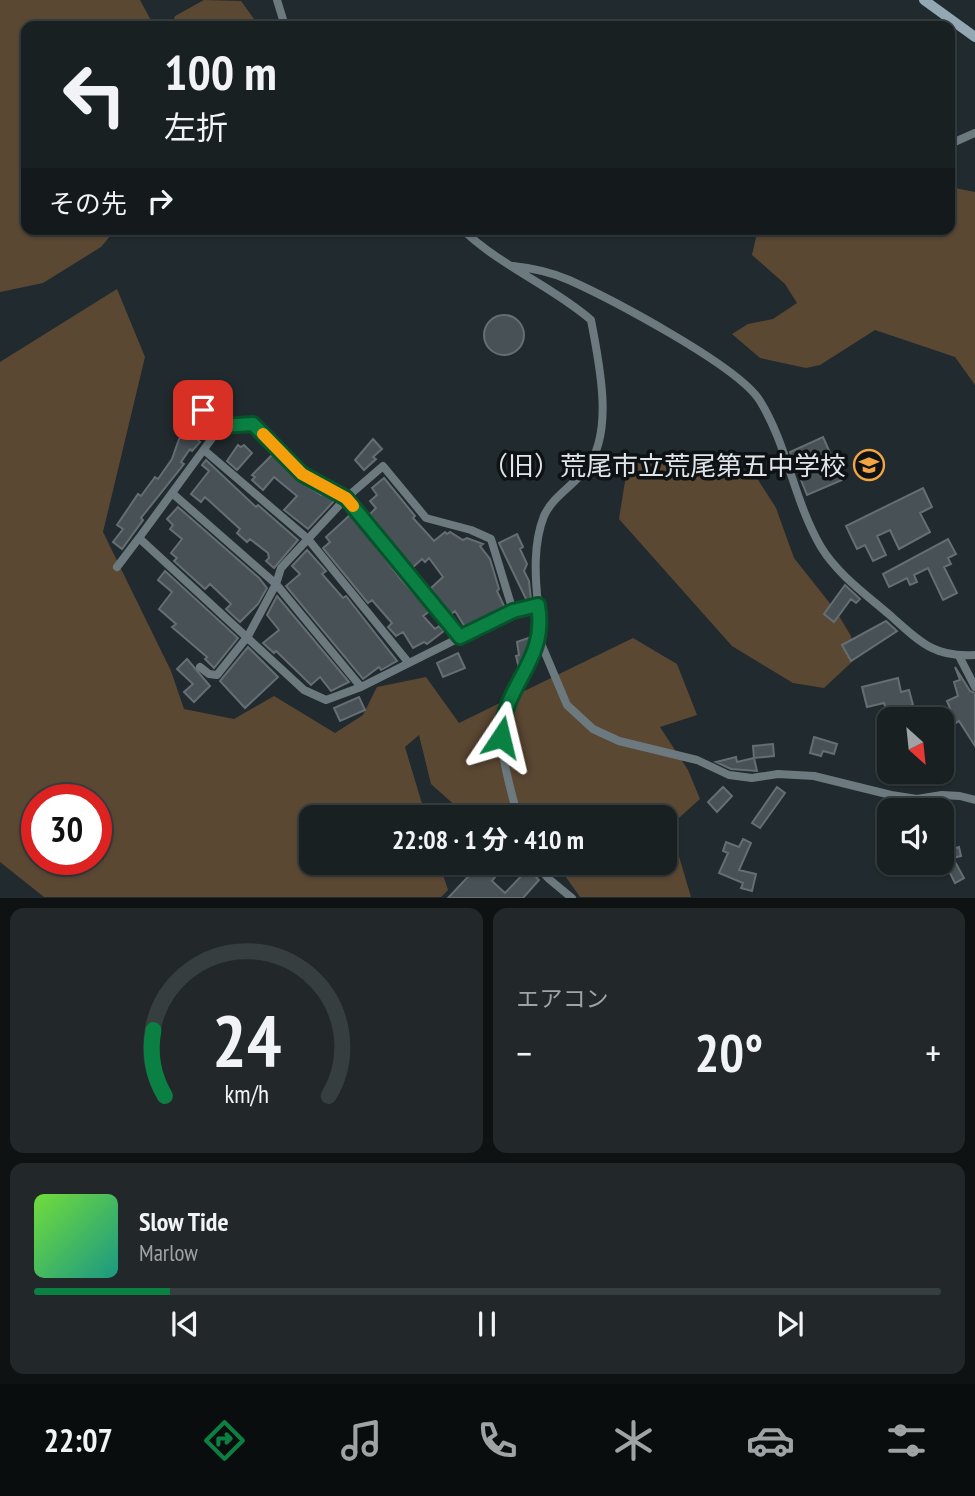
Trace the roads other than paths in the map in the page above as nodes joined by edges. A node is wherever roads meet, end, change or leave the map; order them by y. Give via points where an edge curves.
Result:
1 (278, 0) edge
2 (924, 0) edge
3 (284, 21) edge
4 (953, 21) edge
5 (955, 22) edge
6 (975, 37) edge
7 (975, 133) edge
8 (955, 142) edge
9 (470, 235) edge
10 (510, 266) junction
11 (194, 392) dead end
12 (221, 426) junction
13 (204, 450) junction
14 (172, 493) junction
15 (346, 498) junction
16 (139, 538) junction
17 (308, 539) junction
18 (117, 567) dead end
19 (276, 584) junction
20 (538, 605) junction
21 (513, 611) junction
22 (248, 636) junction
23 (460, 637) junction
24 (540, 641) junction
25 (975, 655) edge
26 (959, 656) junction
27 (408, 662) junction
28 (200, 667) dead end
29 (360, 687) junction
30 (975, 687) edge
31 (975, 800) edge
32 (515, 805) edge
33 (545, 875) edge
34 (572, 898) edge

1 - 3 street
2 - 4 street
5 - 6 street
7 - 8 street
9 - 10 street
10 - 20 street via 591,320 602,404 599,449 545,514 537,541
10 - 26 street via 536,268 567,279 659,328 743,383 759,398 772,423 810,527 836,567 917,640 934,651
11 - 12 street via 203,410
12 - 13 street
12 - 15 street via 253,424 302,474
13 - 14 street
13 - 17 street
14 - 16 street
14 - 19 street
15 - 17 street
15 - 21 street via 383,466 426,518 491,539
15 - 23 street
16 - 18 street
16 - 22 street
17 - 19 street via 281,568
17 - 27 street
19 - 22 street
19 - 29 street
20 - 21 street
20 - 24 street
21 - 23 street
22 - 28 street via 217,675
22 - 29 street via 304,690 326,700
23 - 27 street
24 - 31 street via 567,705 593,729 619,741 697,760 729,775 814,776 917,799 951,796
24 - 32 street via 502,718 501,737
25 - 26 street
26 - 30 street
27 - 29 street
33 - 34 street

